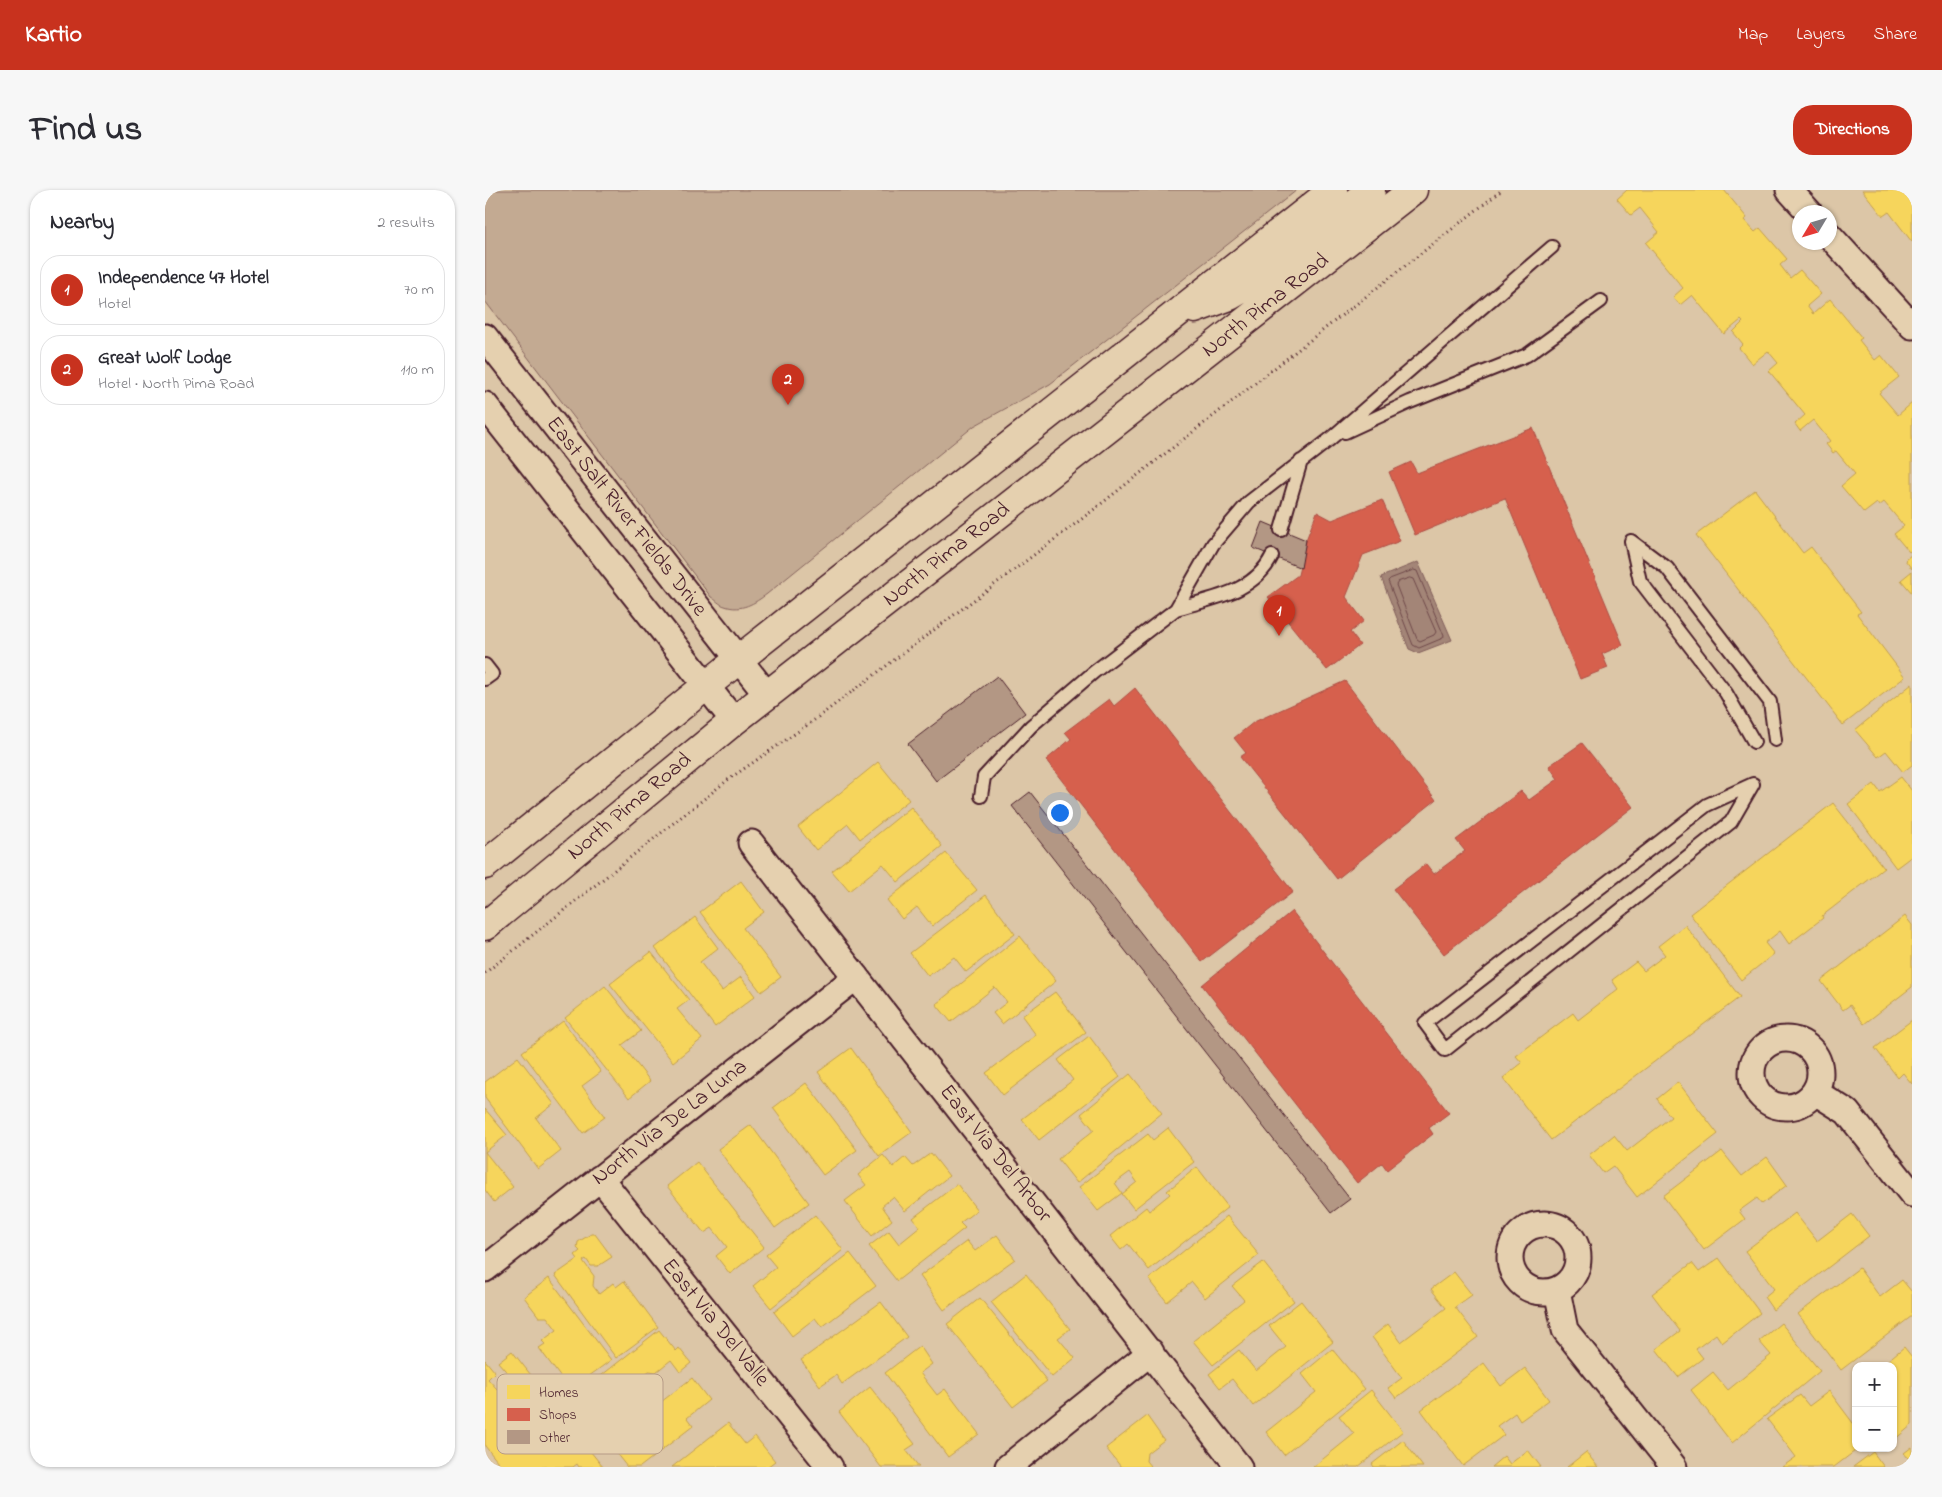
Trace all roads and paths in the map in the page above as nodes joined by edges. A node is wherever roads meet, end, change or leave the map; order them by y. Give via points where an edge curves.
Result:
1 (1333, 190) edge
2 (1371, 190) edge
3 (1413, 190) edge
4 (1502, 190) edge
5 (1789, 190) edge
6 (1803, 205) edge
7 (1837, 244) edge
8 (1552, 247) dead end
9 (1601, 301) dead end
10 (1172, 318) junction
11 (1912, 326) edge
12 (485, 337) edge
13 (485, 406) edge
14 (1329, 440) junction
15 (1301, 461) junction
16 (1281, 530) dead end
17 (1272, 556) dead end
18 (1176, 609) junction
19 (738, 660) junction
20 (485, 665) edge
21 (485, 679) edge
22 (706, 686) junction
23 (767, 695) junction
24 (734, 721) junction
25 (1775, 740) dead end
26 (1754, 742) dead end
27 (981, 796) dead end
28 (751, 842) dead end
29 (485, 865) edge
30 (485, 926) edge
31 (485, 973) edge
32 (856, 977) junction
33 (1445, 1050) joint
34 (1815, 1092) dead end
35 (600, 1178) junction
36 (1912, 1194) edge
37 (485, 1269) edge
38 (1557, 1290) dead end
39 (1151, 1352) junction
40 (830, 1467) edge
41 (1008, 1467) edge
42 (1239, 1467) edge
43 (1674, 1467) edge

1 - 10 main road, North Pima Road
2 - 10 main road via 1249,285 1230,296
3 - 23 main road, North Pima Road
4 - 31 path via 1083,518 809,724 729,779
5 - 6 street
7 - 11 street
8 - 14 lane
9 - 14 lane via 1527,355 1410,402
10 - 19 main road, North Pima Road
12 - 19 street, East Salt River Fields Drive
13 - 22 street, East Salt River Fields Drive
14 - 15 lane
15 - 16 lane
15 - 18 lane via 1249,502 1213,544
17 - 18 lane via 1266,568 1242,589
18 - 27 lane via 1031,726 984,777
19 - 22 main road, North Pima Road
19 - 23 street, East Salt River Fields Drive
20 - 21 lane via 492,674
22 - 24 street, East Salt River Fields Drive
22 - 29 main road, North Pima Road
23 - 24 main road, North Pima Road
24 - 30 main road, North Pima Road
25 - 26 lane via 1771,702 1667,568 1631,541 1640,581 1726,693
28 - 32 street, East Via Del Arbor
32 - 35 street, North Via De La Luna
32 - 39 street, East Via Del Arbor
33 - 33 lane via 1731,822 1753,784 1707,805 1425,1024
34 - 36 street via 1847,1112
35 - 37 street, North Via De La Luna
35 - 40 street, East Via Del Valle
38 - 43 street via 1565,1330
39 - 41 street
39 - 42 street, East Via Del Arbor

